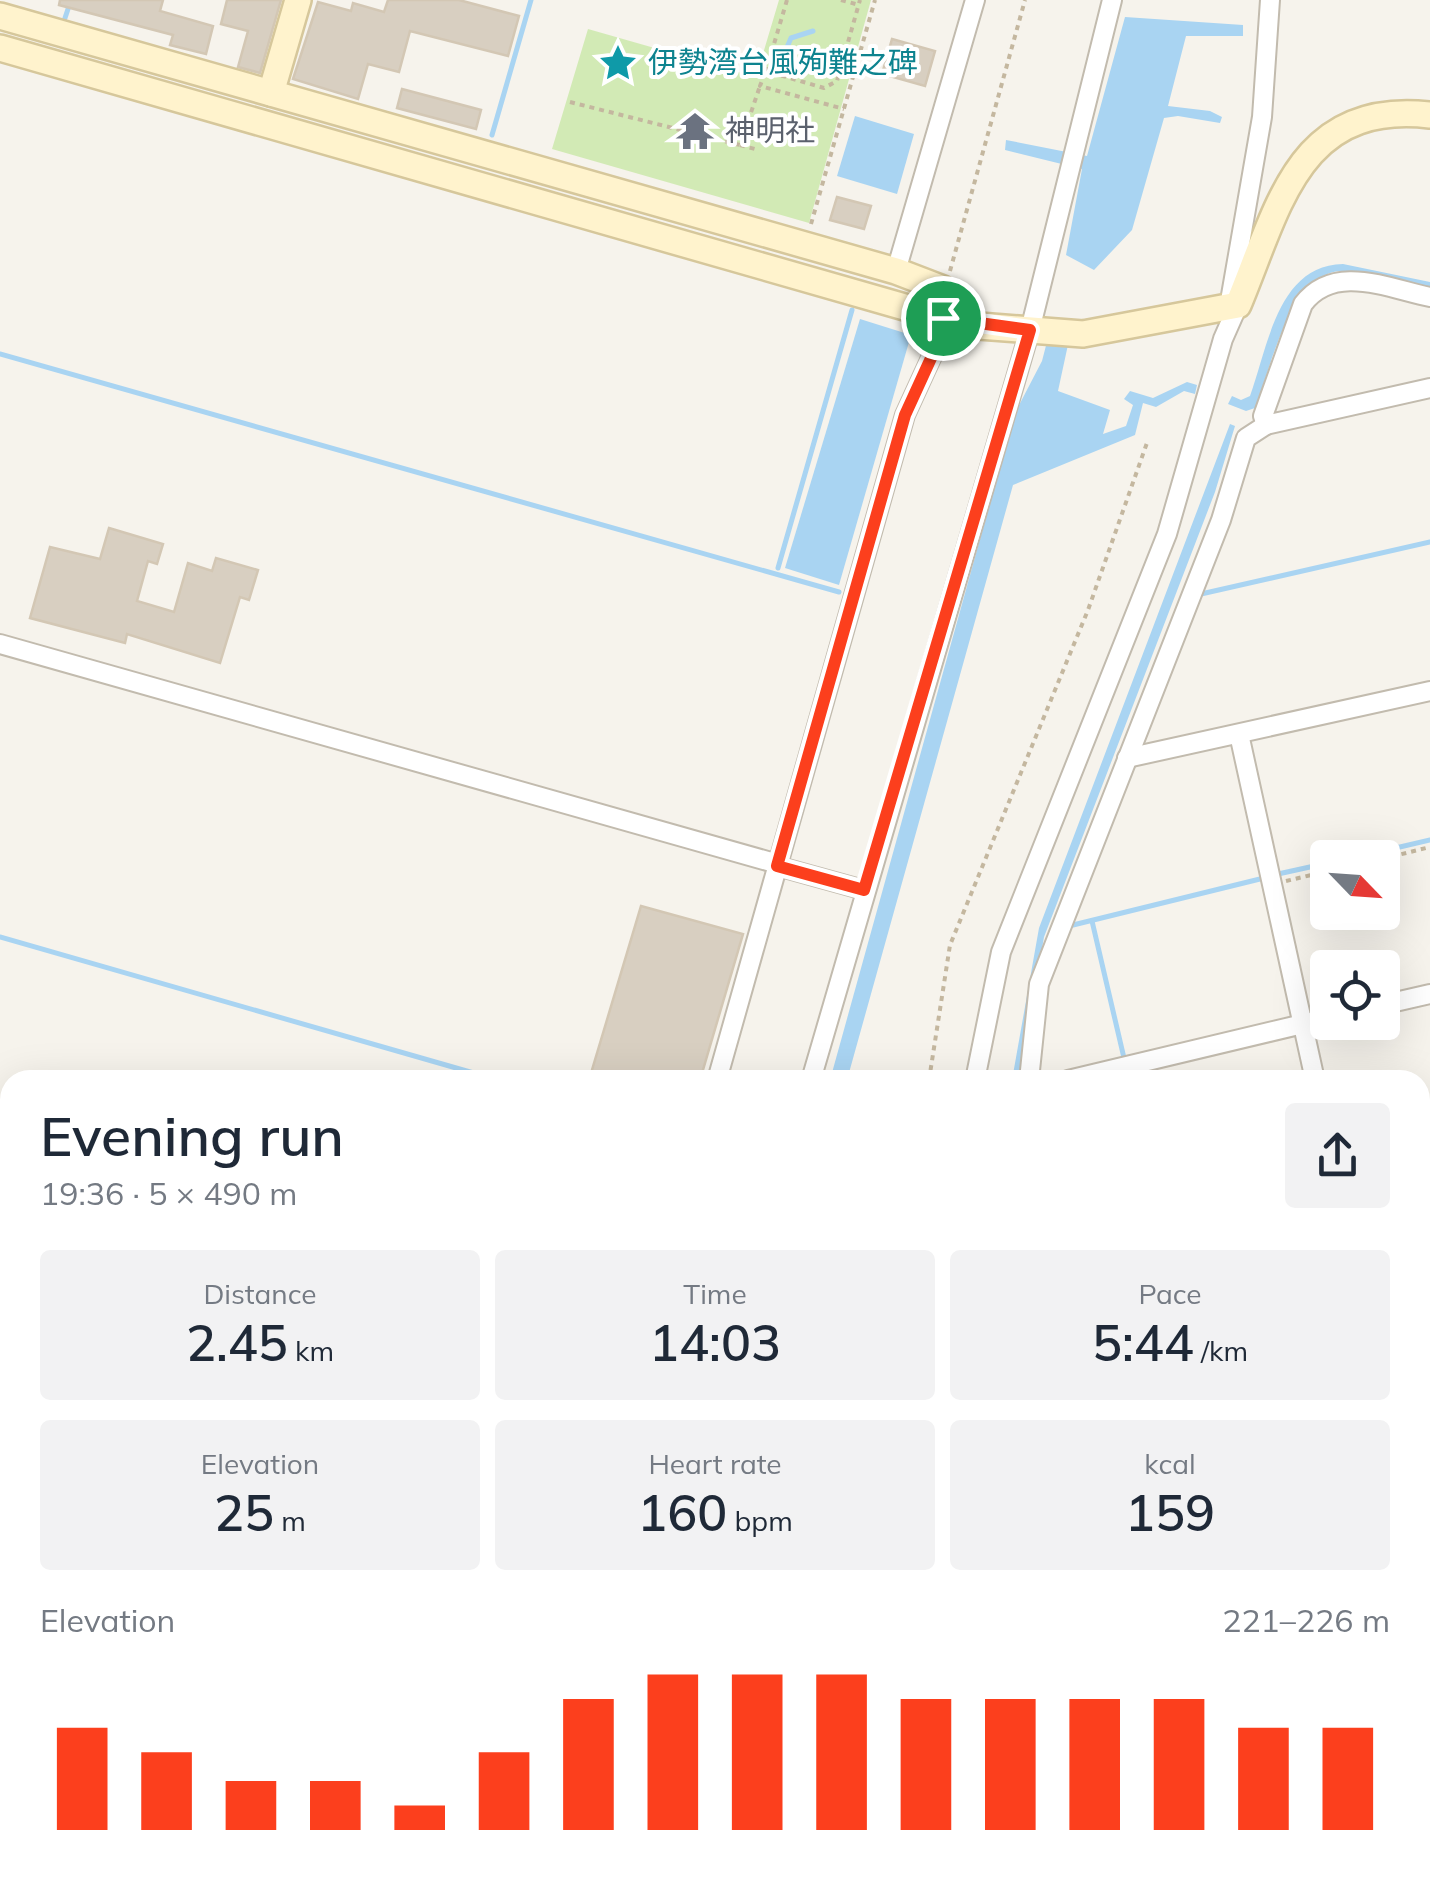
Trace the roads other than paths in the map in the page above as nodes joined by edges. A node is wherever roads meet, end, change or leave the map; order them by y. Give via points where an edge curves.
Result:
1 (298, 0) edge
2 (1112, 0) edge
3 (1270, 0) edge
4 (973, 1) edge
5 (0, 16) edge
6 (0, 48) edge
7 (271, 92) junction
8 (1430, 115) edge
9 (896, 271) junction
10 (1430, 297) edge
11 (1233, 307) junction
12 (943, 318) junction
13 (1036, 331) junction
14 (1430, 388) edge
15 (1266, 426) junction
16 (0, 644) edge
17 (1430, 690) edge
18 (1239, 734) junction
19 (1127, 758) junction
20 (778, 865) junction
21 (864, 890) junction
22 (1430, 994) edge
23 (1400, 1001) edge
24 (1310, 1022) edge
25 (1302, 1024) junction
26 (720, 1070) edge
27 (814, 1070) edge
28 (977, 1070) edge
29 (1030, 1070) edge
30 (1110, 1070) edge
31 (1313, 1070) edge

1 - 7 street
2 - 13 street
3 - 11 street via 1262,117
4 - 9 street
5 - 7 street
6 - 12 street
7 - 9 street
8 - 11 street via 1366,116 1318,143 1294,171
9 - 12 street via 942,290 948,301
10 - 15 street via 1344,279 1314,290 1276,378
11 - 13 street via 1083,334
11 - 28 street via 1167,534 1000,952
12 - 13 street
12 - 20 street via 905,415
13 - 21 street
14 - 15 street
15 - 19 street via 1246,438 1221,520
16 - 20 street
17 - 18 street
18 - 19 street
18 - 25 street
19 - 29 street via 1039,984
20 - 21 street
20 - 26 street
21 - 27 street
22 - 23 street
24 - 25 street
25 - 30 street
25 - 31 street

